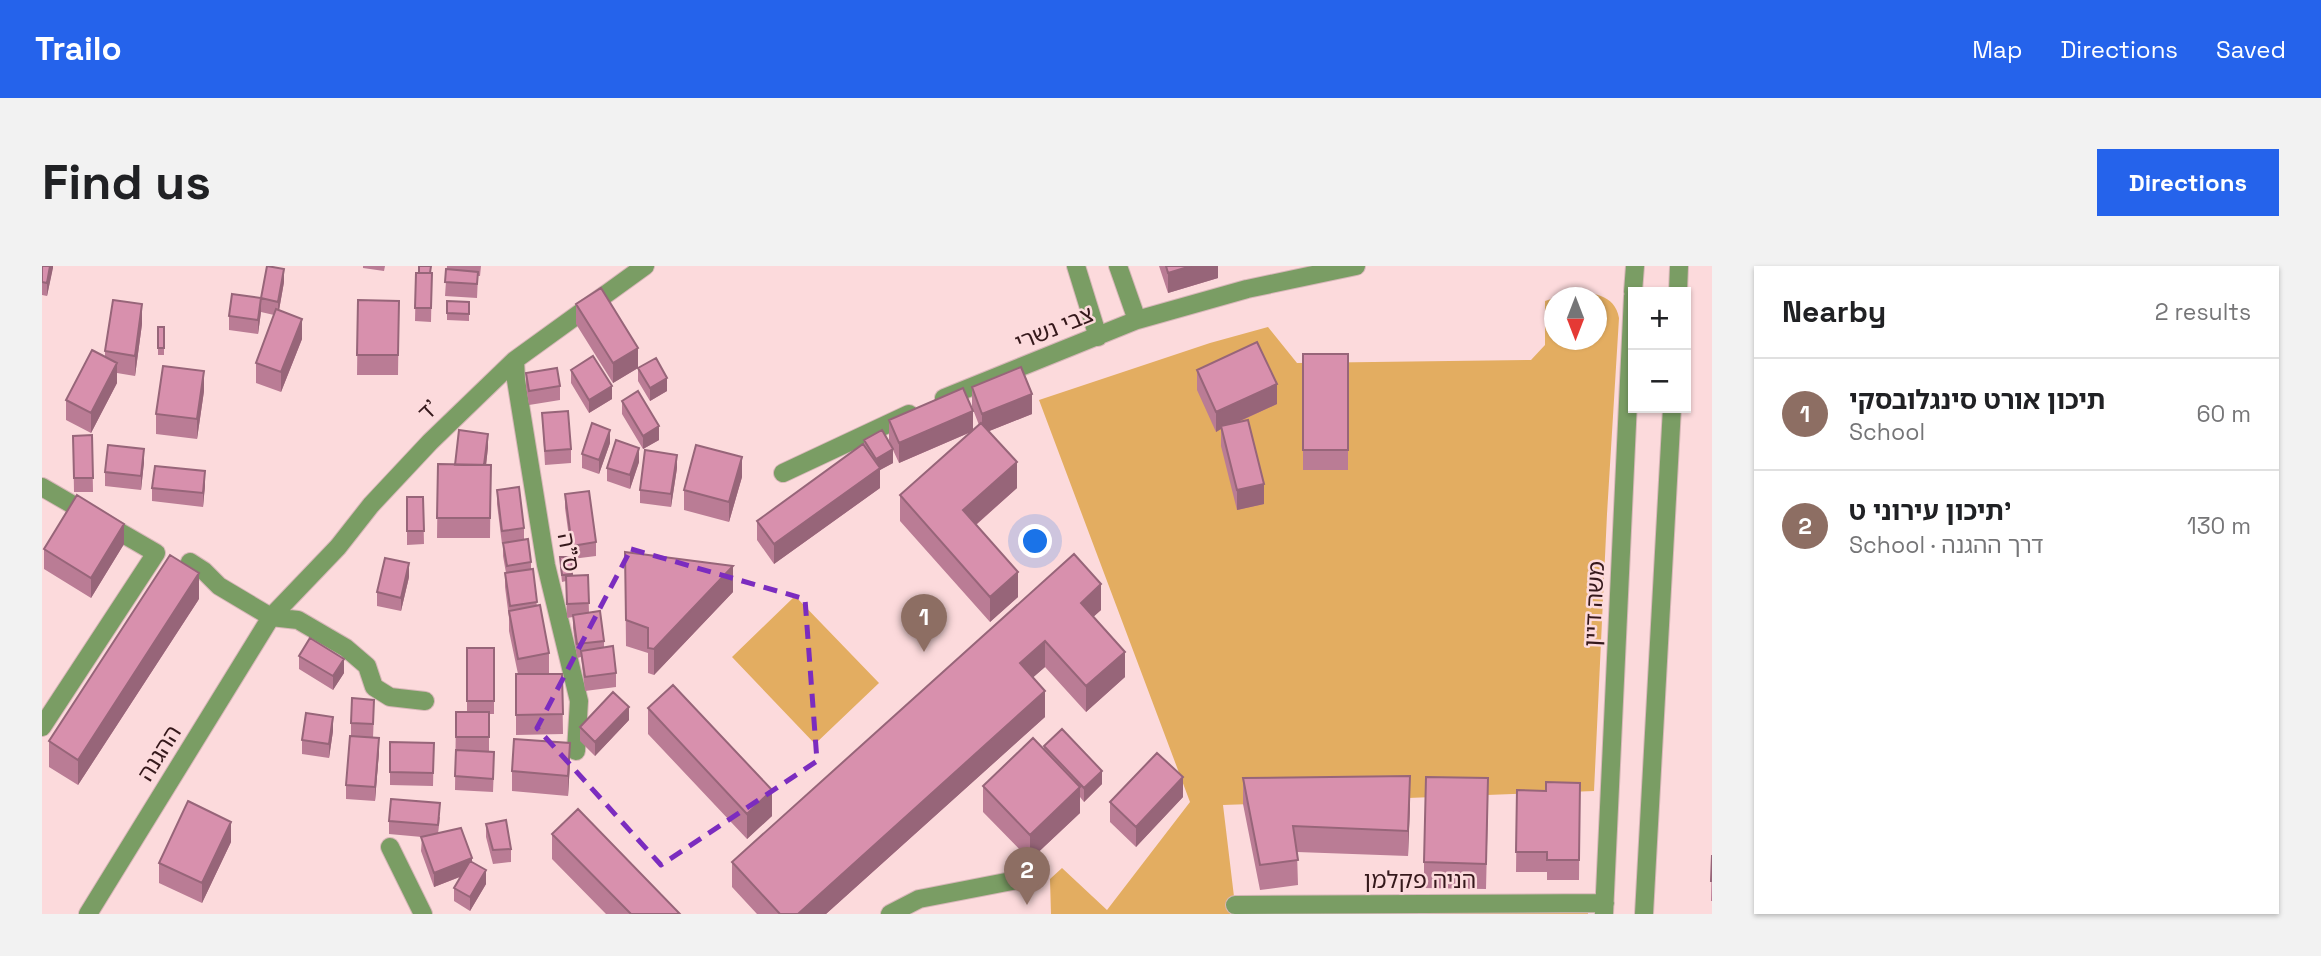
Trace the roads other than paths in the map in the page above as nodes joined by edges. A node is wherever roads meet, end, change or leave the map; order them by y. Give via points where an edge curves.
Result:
1 (645, 266) edge
2 (1076, 266) edge
3 (1118, 266) edge
4 (1356, 266) edge
5 (1635, 266) edge
6 (1679, 266) edge
7 (1634, 287) edge
8 (1678, 287) edge
9 (1137, 320) junction
10 (1098, 337) junction
11 (1630, 350) edge
12 (515, 360) junction
13 (1672, 413) edge
14 (783, 473) dead end
15 (42, 487) edge
16 (190, 562) dead end
17 (271, 617) junction
18 (425, 701) dead end
19 (43, 722) edge
20 (576, 751) dead end
21 (390, 847) dead end
22 (1022, 879) dead end
23 (1235, 905) dead end
24 (1604, 909) edge
25 (88, 914) edge
26 (423, 914) edge
27 (890, 914) edge
28 (1644, 914) edge

1 - 12 street, ד'
2 - 10 street
3 - 9 street
4 - 9 street, צבי נשרי via 1247,289
5 - 7 street, משה דיין
6 - 8 street
9 - 10 street, צבי נשרי
10 - 14 street, צבי נשרי via 947,396
11 - 24 street, משה דיין
12 - 17 street, ד' via 430,442
12 - 20 street, ס"ה via 545,565 579,701
13 - 28 street
15 - 19 street via 156,553
16 - 17 street via 219,586
17 - 18 street via 298,621 345,648 367,666 374,687 390,697
17 - 25 street, ההגנה
21 - 26 street
22 - 27 street via 919,899
23 - 24 street, הניה פקלמן

